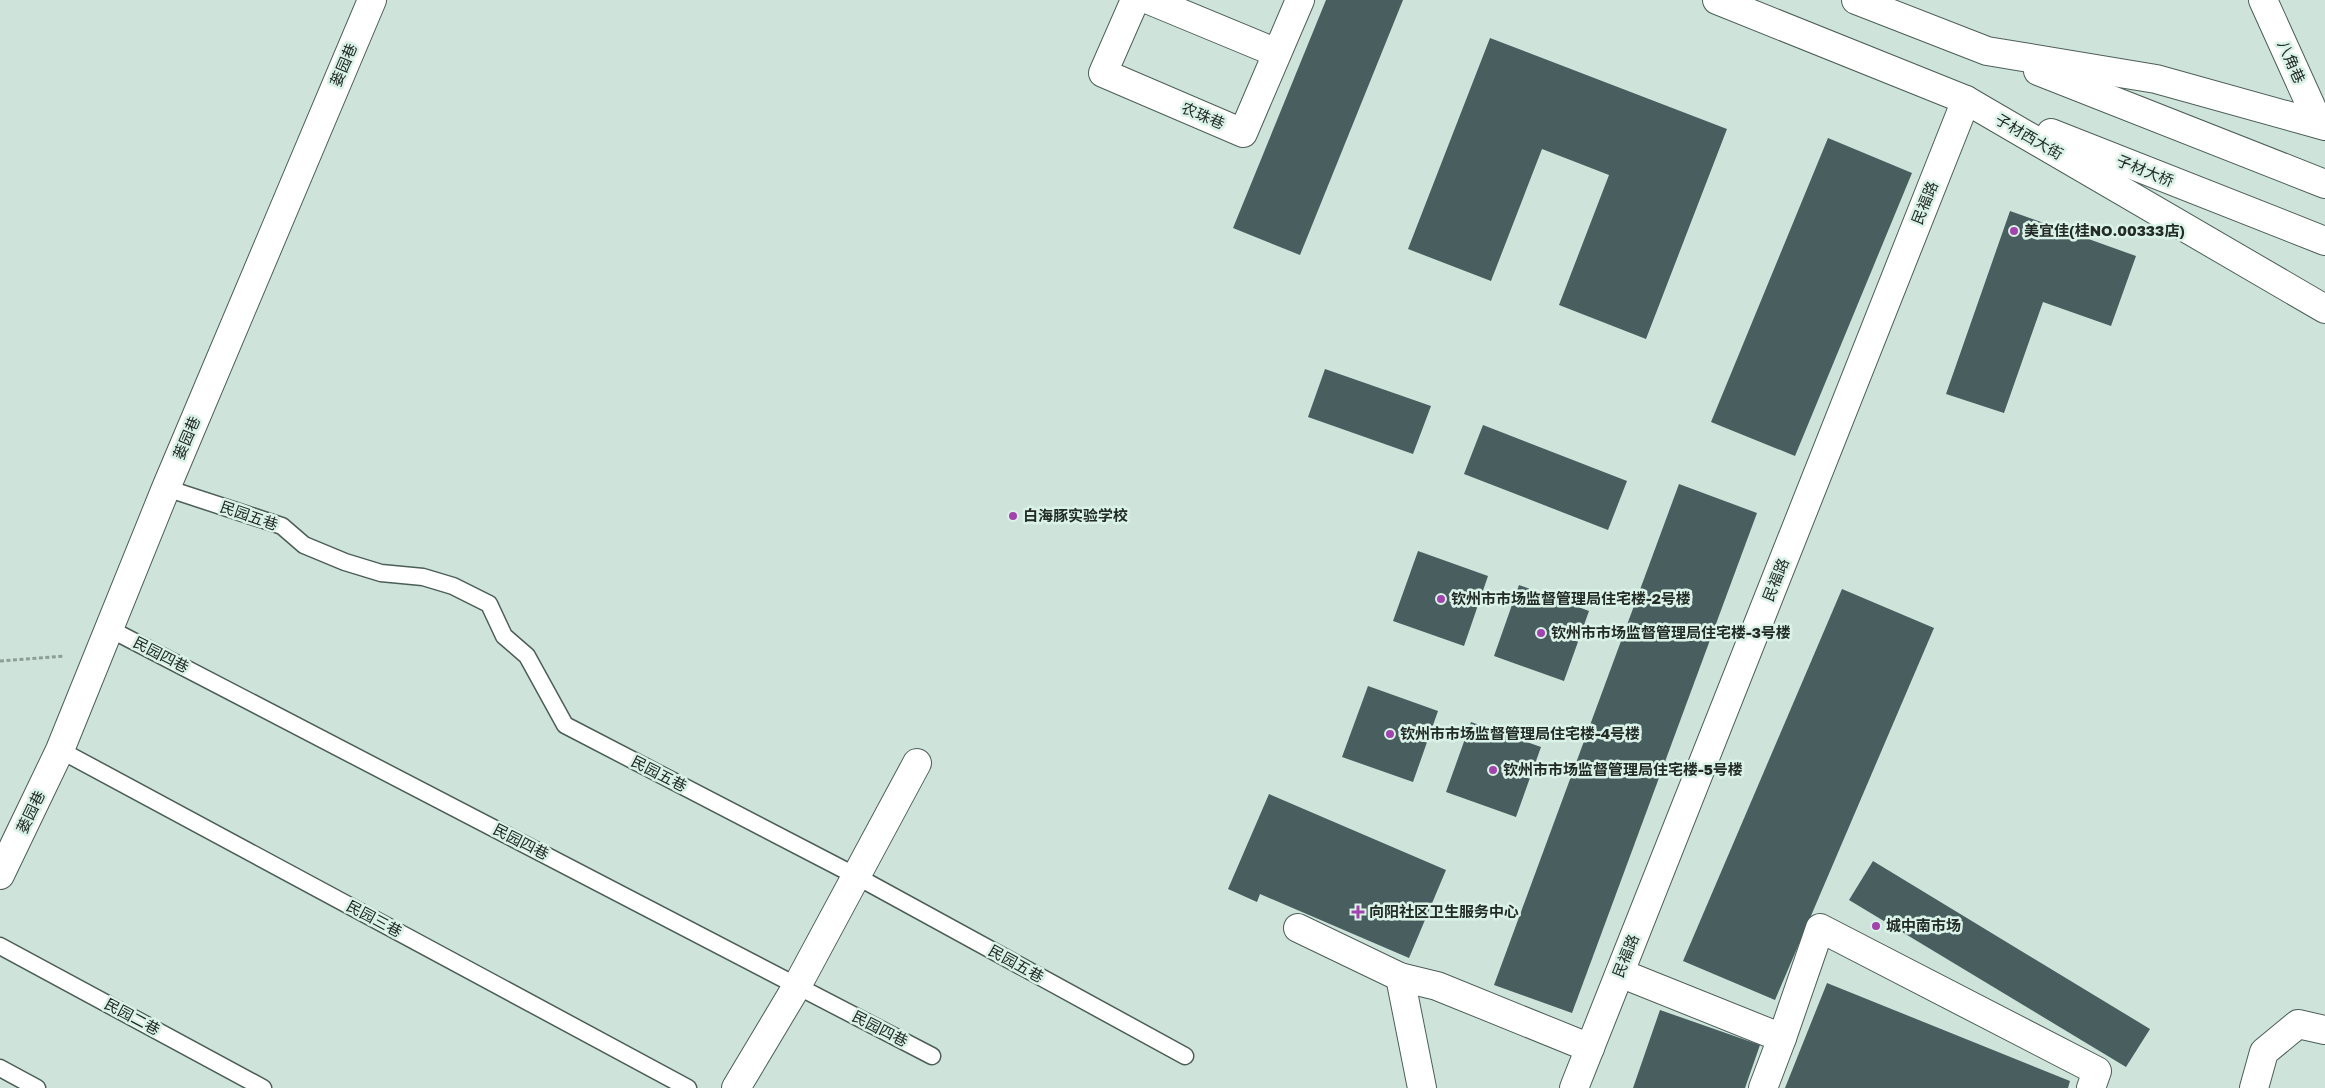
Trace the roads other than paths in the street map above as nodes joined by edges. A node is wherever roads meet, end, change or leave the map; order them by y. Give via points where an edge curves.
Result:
1 (372, 0) edge
2 (1135, 0) edge
3 (1149, 0) edge
4 (1300, 0) edge
5 (1717, 0) edge
6 (1856, 0) edge
7 (2263, 0) edge
8 (1987, 51) junction
9 (1277, 53) junction
10 (1966, 100) junction
11 (2322, 125) edge
12 (2325, 184) edge
13 (2325, 242) edge
14 (2325, 309) edge
15 (166, 488) junction
16 (105, 641) junction
17 (60, 750) junction
18 (917, 763) dead end
19 (0, 875) edge
20 (856, 876) junction
21 (1298, 928) dead end
22 (0, 946) edge
23 (1620, 973) junction
24 (1400, 976) junction
25 (797, 986) junction
26 (2325, 1030) edge
27 (1782, 1038) junction
28 (1590, 1048) junction
29 (932, 1056) dead end
30 (1185, 1056) dead end
31 (0, 1068) edge
32 (37, 1088) edge
33 (263, 1088) edge
34 (688, 1088) edge
35 (736, 1088) edge
36 (1422, 1088) edge
37 (1574, 1088) edge
38 (1763, 1088) edge
39 (2091, 1088) edge
40 (2254, 1088) edge

1 - 15 street, 蒌园巷
2 - 9 street, 农珠巷 via 1104,74 1243,133
3 - 9 street
4 - 9 street, 农珠巷
5 - 10 street, 子材西大街
6 - 8 street
7 - 11 street, 八角巷
8 - 11 street via 2156,79
8 - 12 street
10 - 13 street, 子材大桥
10 - 14 street, 子材西大街
10 - 23 street, 民福路
15 - 16 street, 蒌园巷
15 - 20 lane, 民园五巷 via 282,526 304,545 345,562 381,573 423,577 453,586 489,604 504,636 527,656 565,725
16 - 17 street, 蒌园巷
16 - 25 lane, 民园四巷
17 - 19 street, 蒌园巷
17 - 34 lane, 民园三巷
18 - 20 street
20 - 25 street
20 - 30 lane, 民园五巷
21 - 24 street
22 - 33 lane, 民园二巷
23 - 27 street
23 - 28 street, 民福路
24 - 28 street via 1437,986
24 - 36 street
25 - 29 lane, 民园四巷
25 - 35 street
26 - 40 street via 2298,1024 2264,1052
27 - 38 street
27 - 39 street via 1820,928 2097,1071
28 - 37 street, 民福路
31 - 32 lane

